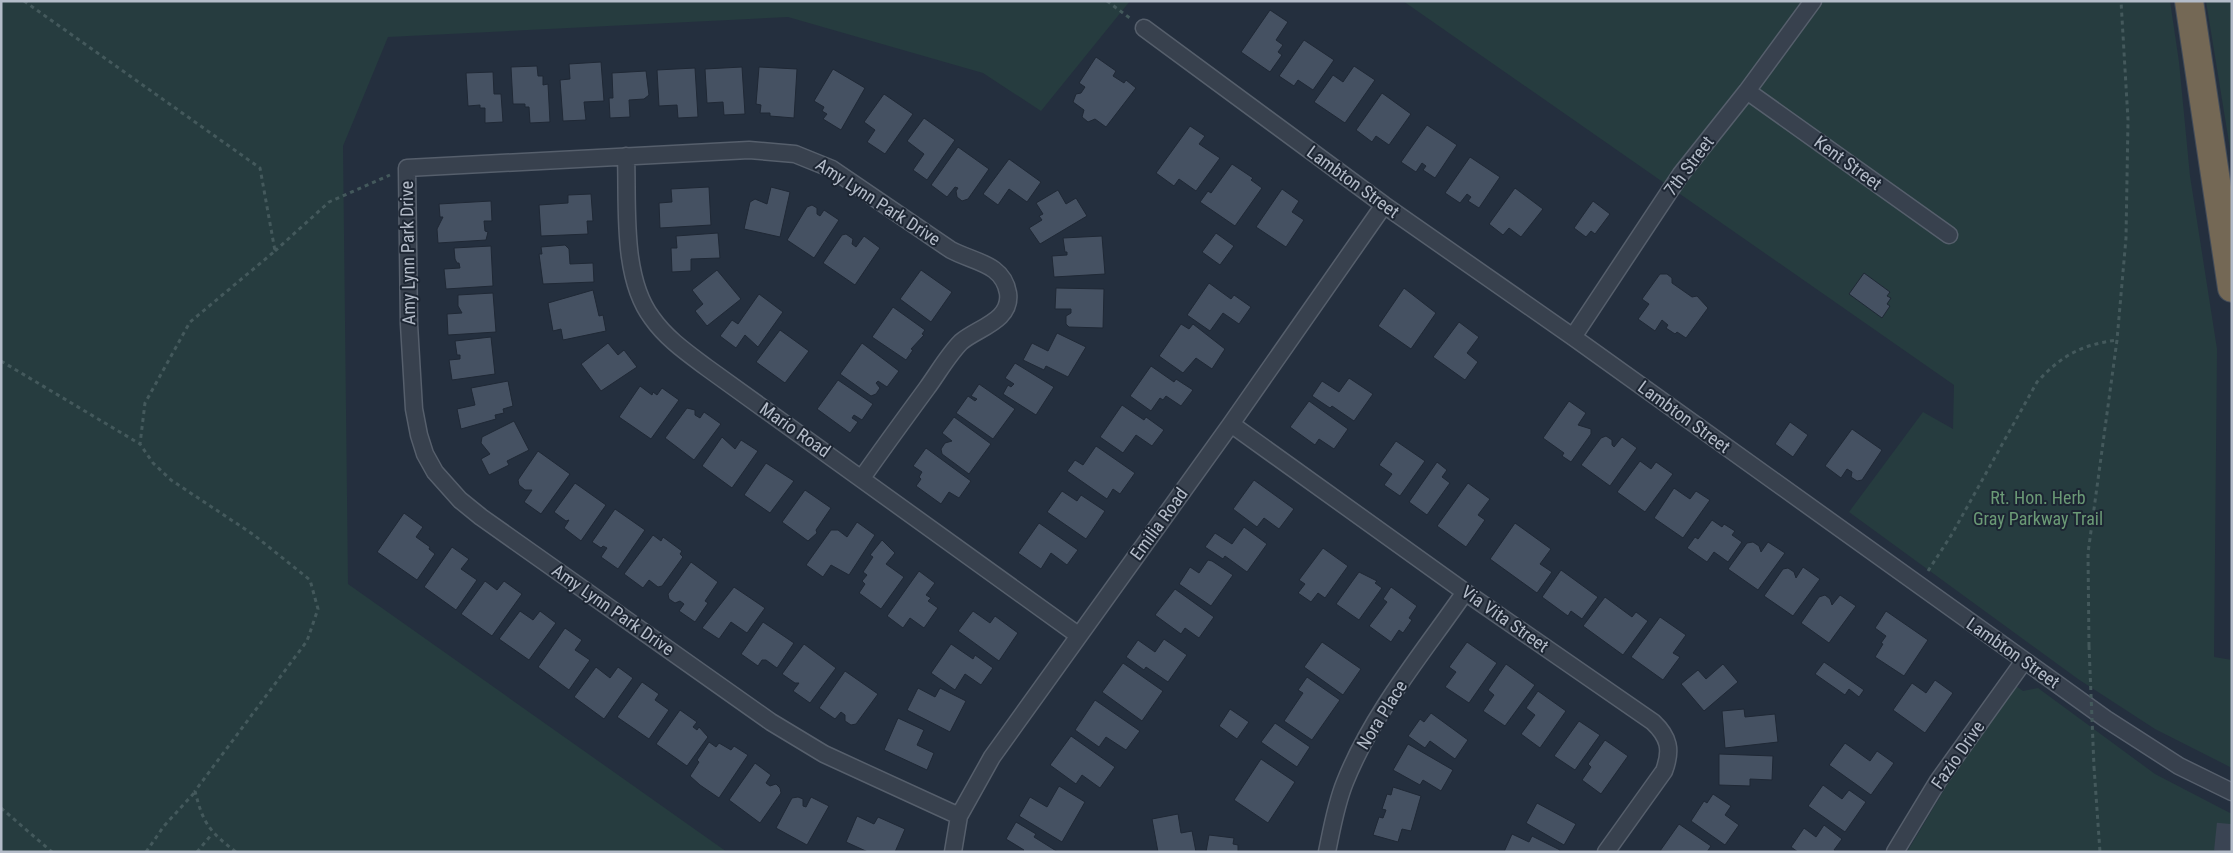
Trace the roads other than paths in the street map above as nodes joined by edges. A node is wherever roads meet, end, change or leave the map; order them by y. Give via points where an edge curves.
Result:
1 (1813, 1) edge
2 (2189, 1) edge
3 (1144, 28) road end
4 (1747, 91) junction
5 (626, 156) junction
6 (1384, 205) junction
7 (1948, 235) dead end
8 (2232, 288) edge
9 (1573, 337) junction
10 (1231, 424) junction
11 (862, 478) junction
12 (1465, 592) junction
13 (1078, 635) junction
14 (2024, 661) junction
15 (2232, 792) edge
16 (959, 816) junction
17 (953, 852) edge
18 (1327, 852) edge
19 (1606, 852) edge
20 (1895, 852) edge

1 - 4 street, 7th Street
2 - 8 highway
3 - 6 street, Lambton Street
4 - 7 street, Kent Street
4 - 9 street, 7th Street via 1681,174
5 - 11 street, Mario Road via 630,255 640,297 651,317 666,336 685,351
5 - 11 street, Amy Lynn Park Drive via 749,150 795,154 812,159 852,182 951,250 992,266 1000,273 1008,294 1000,317 960,344
5 - 16 street, Amy Lynn Park Drive via 407,168 409,324 414,410 425,454 446,485 481,517 771,722 824,754
6 - 9 street, Lambton Street
6 - 10 street, Emilia Road
9 - 14 street, Lambton Street
10 - 12 street, Via Vita Street
10 - 13 street, Emilia Road
11 - 13 street, Mario Road
12 - 18 street, Nora Place via 1383,709 1357,754 1342,790
12 - 19 street, Via Vita Street via 1653,722 1664,733 1669,745 1664,771
13 - 16 street, Emilia Road via 992,757
14 - 15 street, Lambton Street via 2144,745 2178,766
14 - 20 street, Fazio Drive via 1938,782
16 - 17 street, Emilia Road

